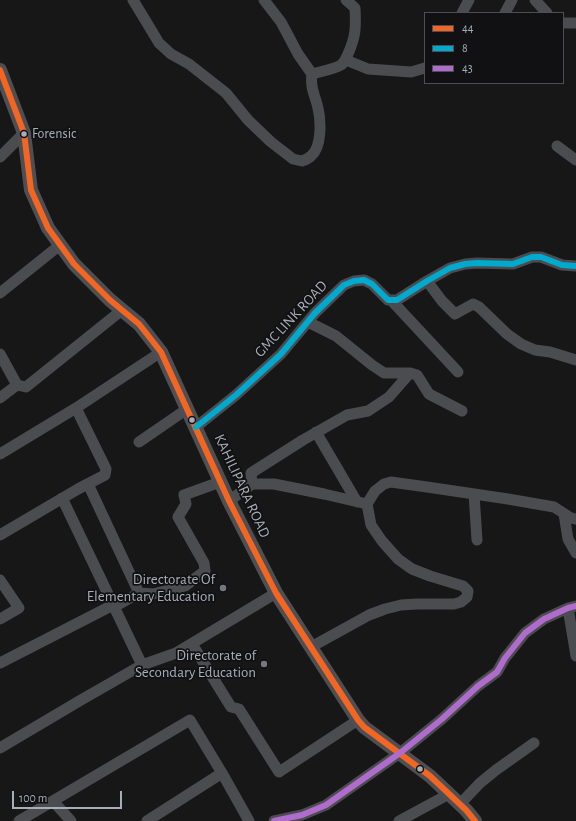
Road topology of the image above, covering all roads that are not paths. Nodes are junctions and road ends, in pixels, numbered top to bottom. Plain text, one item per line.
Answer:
1 (133, 0) edge
2 (264, 0) edge
3 (346, 0) edge
4 (469, 0) edge
5 (512, 0) edge
6 (535, 0) edge
7 (463, 12) edge
8 (506, 12) edge
9 (546, 12) edge
10 (564, 23) edge
11 (576, 23) edge
12 (346, 60) junction
13 (424, 68) edge
14 (0, 70) edge
15 (312, 74) junction
16 (24, 133) junction
17 (557, 146) dead end
18 (0, 157) edge
19 (576, 160) edge
20 (60, 245) junction
21 (576, 266) edge
22 (427, 281) junction
23 (0, 293) edge
24 (391, 300) junction
25 (122, 310) junction
26 (308, 322) junction
27 (161, 352) junction
28 (0, 354) edge
29 (576, 360) edge
30 (458, 372) dead end
31 (410, 373) junction
32 (22, 386) junction
33 (0, 398) edge
34 (76, 408) junction
35 (187, 410) junction
36 (462, 412) dead end
37 (196, 427) junction
38 (316, 432) junction
39 (139, 442) dead end
40 (0, 454) edge
41 (220, 482) junction
42 (88, 484) junction
43 (252, 484) junction
44 (474, 494) junction
45 (62, 498) junction
46 (229, 501) junction
47 (362, 503) junction
48 (564, 514) junction
49 (576, 519) edge
50 (0, 535) edge
51 (477, 540) dead end
52 (576, 553) edge
53 (0, 580) edge
54 (139, 593) junction
55 (276, 593) junction
56 (114, 606) junction
57 (572, 607) edge
58 (0, 619) edge
59 (192, 644) junction
60 (310, 647) junction
61 (576, 656) edge
62 (0, 663) edge
63 (142, 665) junction
64 (358, 720) junction
65 (534, 742) dead end
66 (0, 748) edge
67 (400, 753) junction
68 (222, 773) junction
69 (449, 794) junction
70 (53, 801) junction
71 (460, 804) junction
72 (20, 821) edge
73 (71, 821) edge
74 (147, 821) edge
75 (249, 821) edge
76 (274, 821) edge
77 (398, 821) edge
78 (476, 821) edge

1 - 15 street
2 - 15 street
3 - 12 street
4 - 7 street
5 - 8 street
6 - 9 street
10 - 11 street
12 - 13 street
12 - 15 street
14 - 16 main road, KAHILIPARA ROAD
16 - 18 street
16 - 20 main road, KAHILIPARA ROAD
17 - 19 street
20 - 23 street
20 - 25 main road, KAHILIPARA ROAD
21 - 22 street
22 - 24 street
22 - 29 street
24 - 26 street, GMC LINK ROAD
24 - 30 street, GMC LINK ROAD
25 - 27 main road, KAHILIPARA ROAD
25 - 32 street
26 - 31 street
26 - 37 street, GMC LINK ROAD
27 - 34 street
27 - 35 main road, KAHILIPARA ROAD
28 - 32 street
31 - 36 street
31 - 38 street
32 - 33 street
34 - 40 street
34 - 42 street
35 - 37 main road, KAHILIPARA ROAD
35 - 39 street
37 - 41 main road, KAHILIPARA ROAD
38 - 43 street
38 - 47 street
41 - 46 main road, KAHILIPARA ROAD
41 - 54 street
42 - 45 street
42 - 54 street
43 - 46 street
43 - 47 street
44 - 47 street
44 - 48 street
44 - 51 street
45 - 50 street
45 - 56 street
46 - 55 main road, KAHILIPARA ROAD
47 - 60 street
48 - 49 street
48 - 52 street
53 - 58 street
54 - 56 street
55 - 59 street
55 - 60 main road, KAHILIPARA ROAD
56 - 62 street
56 - 63 street
57 - 61 street
57 - 67 street
59 - 63 street
59 - 64 street
60 - 64 main road, KAHILIPARA ROAD
63 - 66 street
64 - 67 main road, KAHILIPARA ROAD
65 - 71 street
67 - 69 main road, KAHILIPARA ROAD
67 - 76 street
68 - 70 street
68 - 74 street
68 - 75 street
69 - 71 main road, KAHILIPARA ROAD
69 - 77 street
70 - 72 street
70 - 73 street
71 - 78 main road, KAHILIPARA ROAD

